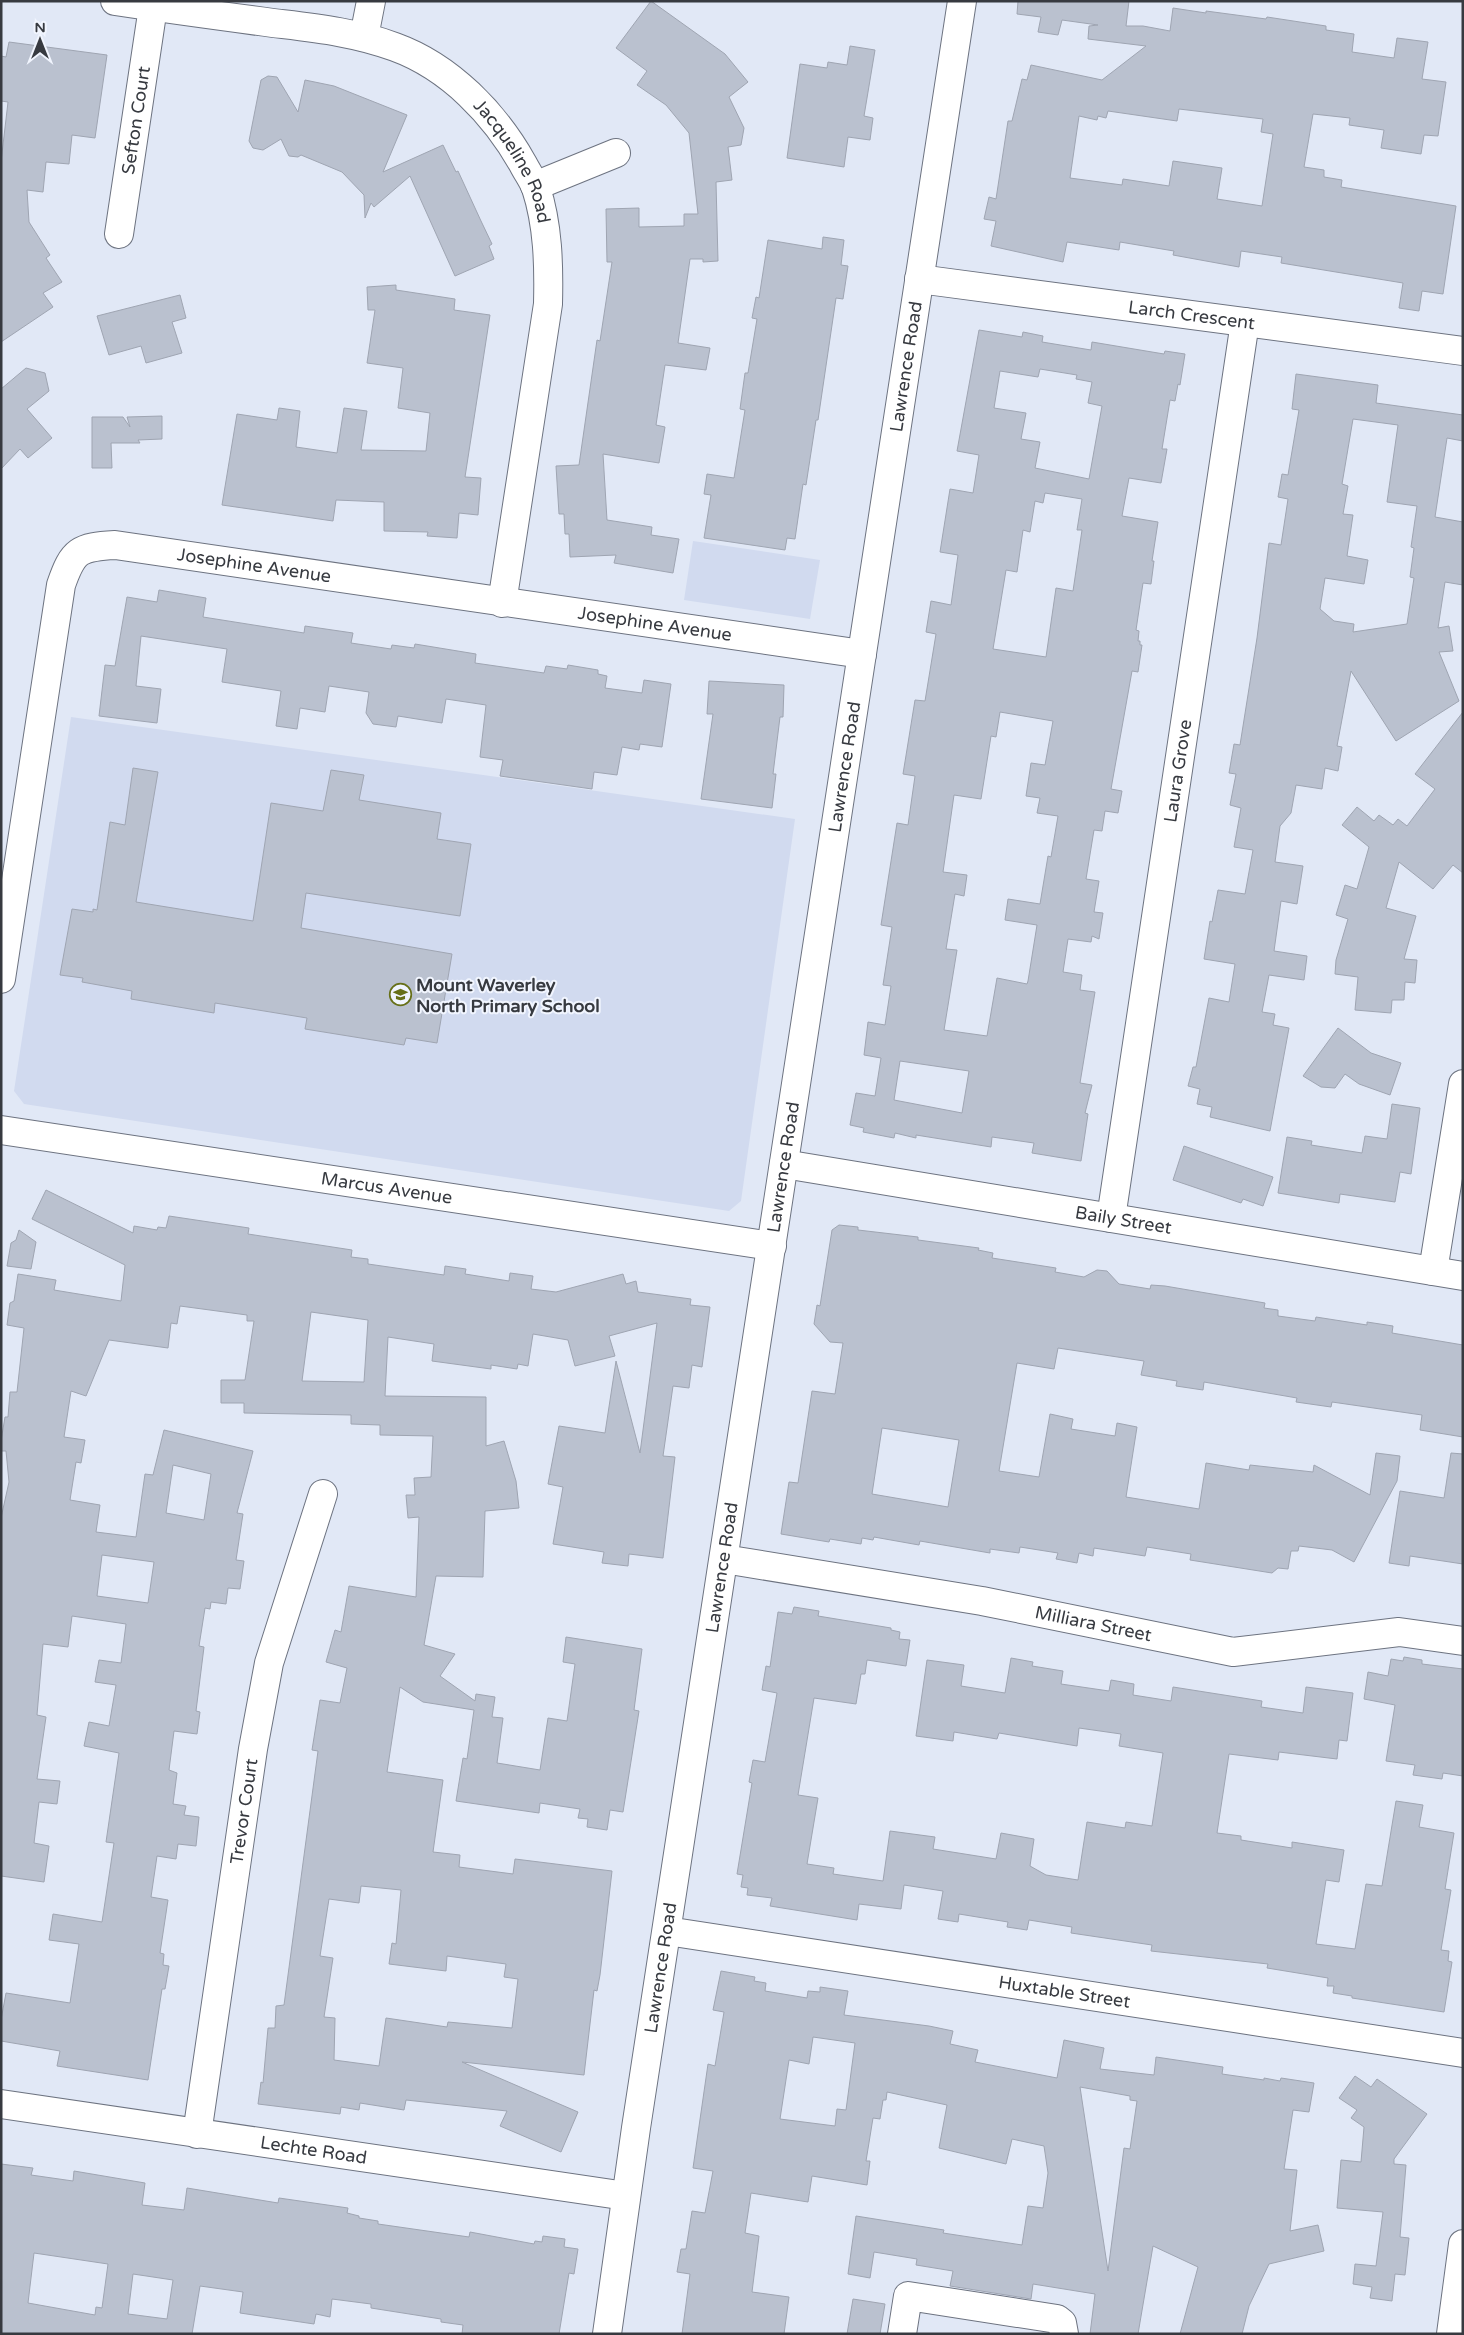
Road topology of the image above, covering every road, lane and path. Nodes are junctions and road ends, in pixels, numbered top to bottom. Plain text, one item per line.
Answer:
1 (115, 1) edge
2 (372, 1) edge
3 (962, 1) edge
4 (153, 7) junction
5 (364, 37) junction
6 (616, 153) dead end
7 (535, 186) junction
8 (119, 234) dead end
9 (920, 279) junction
10 (1245, 322) junction
11 (1463, 351) edge
12 (502, 603) junction
13 (862, 654) junction
14 (4, 936) edge
15 (1, 979) edge
16 (1463, 1084) edge
17 (1, 1130) edge
18 (784, 1164) junction
19 (1111, 1218) junction
20 (772, 1246) junction
21 (1433, 1271) junction
22 (1463, 1276) edge
23 (324, 1494) dead end
24 (724, 1559) junction
25 (1463, 1641) edge
26 (667, 1931) junction
27 (1463, 2054) edge
28 (1, 2104) edge
29 (197, 2134) junction
30 (626, 2196) junction
31 (1463, 2244) edge
32 (608, 2334) edge
33 (902, 2334) edge
34 (1064, 2334) edge
35 (1451, 2334) edge

1 - 4 street, Jacqueline Road
2 - 5 street
3 - 9 street, Lawrence Road
4 - 5 street, Jacqueline Road
4 - 8 street, Sefton Court
5 - 7 street, Jacqueline Road
6 - 7 street
7 - 12 street, Jacqueline Road
9 - 10 street, Larch Crescent
9 - 13 street, Lawrence Road
10 - 11 street, Larch Crescent
10 - 19 street, Laura Grove
12 - 13 street, Josephine Avenue
12 - 14 street, Josephine Avenue
13 - 18 street, Lawrence Road
14 - 15 street, Josephine Avenue
16 - 21 street
17 - 20 street, Marcus Avenue
18 - 19 street, Baily Street
18 - 20 street, Lawrence Road
19 - 21 street, Baily Street
20 - 24 street, Lawrence Road
21 - 22 street, Baily Street
23 - 29 street, Trevor Court
24 - 25 street, Milliara Street
24 - 26 street, Lawrence Road
26 - 27 street, Huxtable Street
26 - 30 street, Lawrence Road
28 - 29 street, Lechte Road
29 - 30 street, Lechte Road
30 - 32 street, Lawrence Road
31 - 35 street
33 - 34 street

